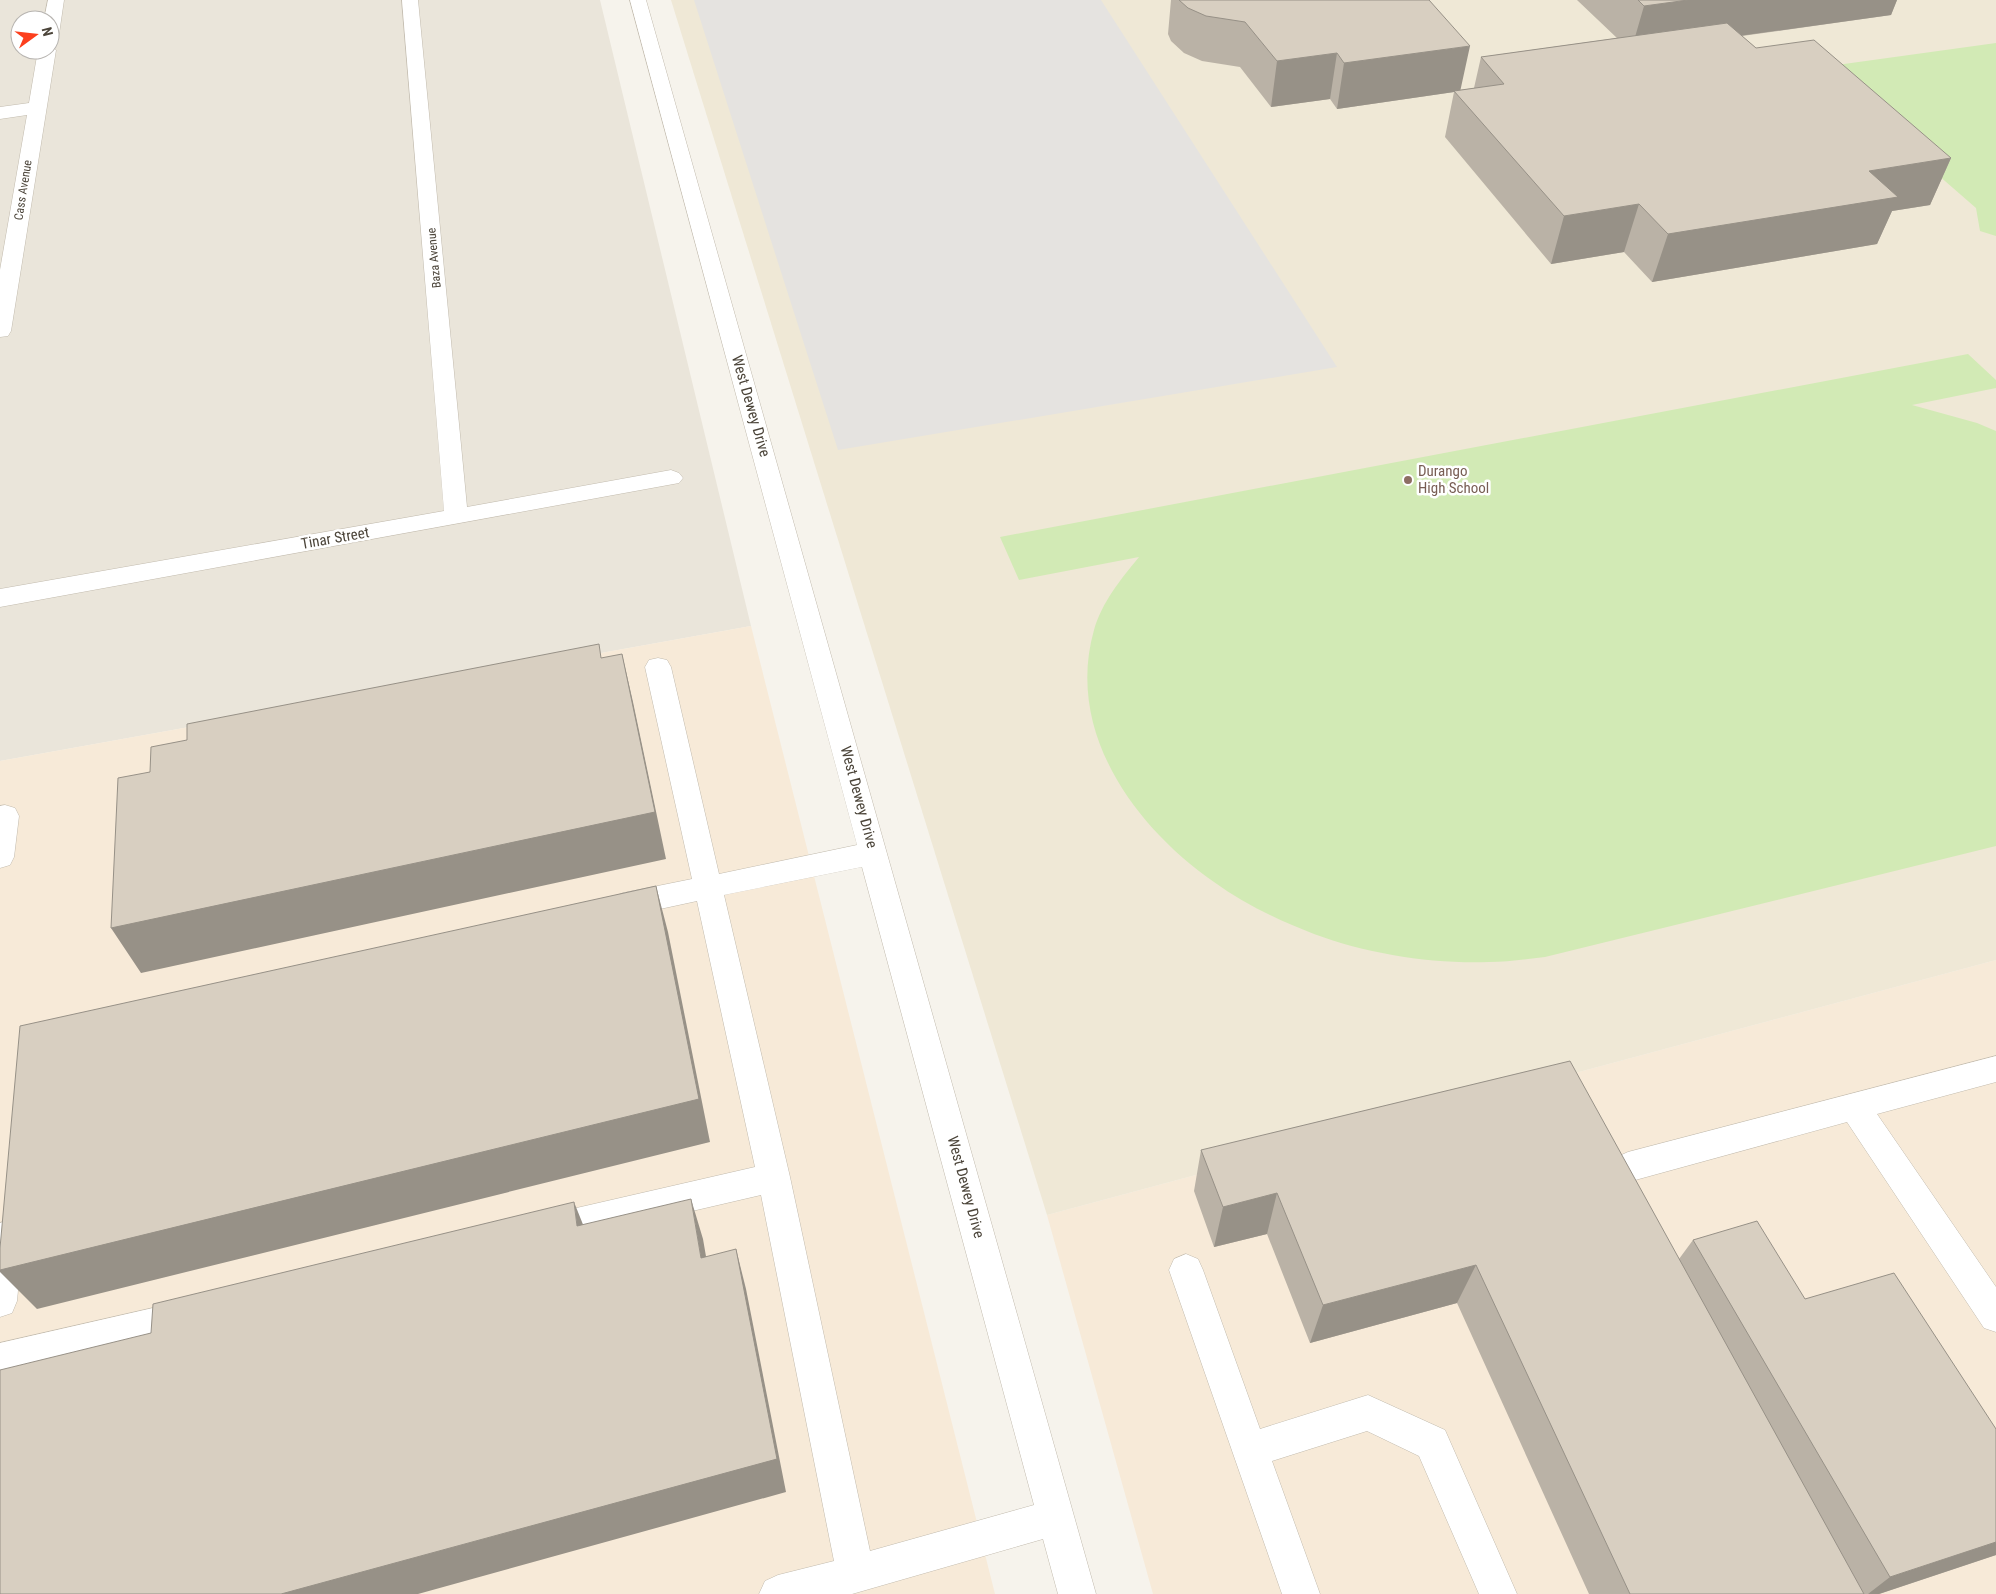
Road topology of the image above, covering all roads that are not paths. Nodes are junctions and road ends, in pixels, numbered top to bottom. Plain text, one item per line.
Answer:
1 (410, 0) edge
2 (638, 0) edge
3 (45, 60) edge
4 (36, 108) junction
5 (0, 113) edge
6 (0, 327) edge
7 (671, 478) dead end
8 (456, 517) junction
9 (0, 598) edge
10 (658, 667) dead end
11 (0, 817) edge
12 (874, 852) junction
13 (0, 856) edge
14 (709, 888) junction
15 (596, 910) edge
16 (1996, 1069) edge
17 (1854, 1106) junction
18 (1628, 1167) edge
19 (774, 1177) junction
20 (8, 1204) edge
21 (513, 1238) edge
22 (1186, 1270) dead end
23 (0, 1301) edge
24 (213, 1310) edge
25 (1996, 1316) edge
26 (0, 1360) edge
27 (1250, 1450) junction
28 (1057, 1517) junction
29 (856, 1574) junction
30 (778, 1594) edge
31 (1078, 1594) edge
32 (1301, 1594) edge
33 (1498, 1594) edge

1 - 8 street, Baza Avenue
2 - 12 street, West Dewey Drive
3 - 4 street, Cass Avenue
4 - 5 street
4 - 6 street, Cass Avenue
7 - 8 street, Tinar Street
8 - 9 street, Tinar Street
10 - 14 street
11 - 13 street
12 - 14 street
12 - 28 street, West Dewey Drive
14 - 15 street
14 - 19 street
16 - 17 street
17 - 18 street
17 - 25 street
19 - 21 street
19 - 29 street
20 - 23 street
22 - 27 street
24 - 26 street
27 - 32 street
27 - 33 street
28 - 29 street
28 - 31 street, West Dewey Drive
29 - 30 street

